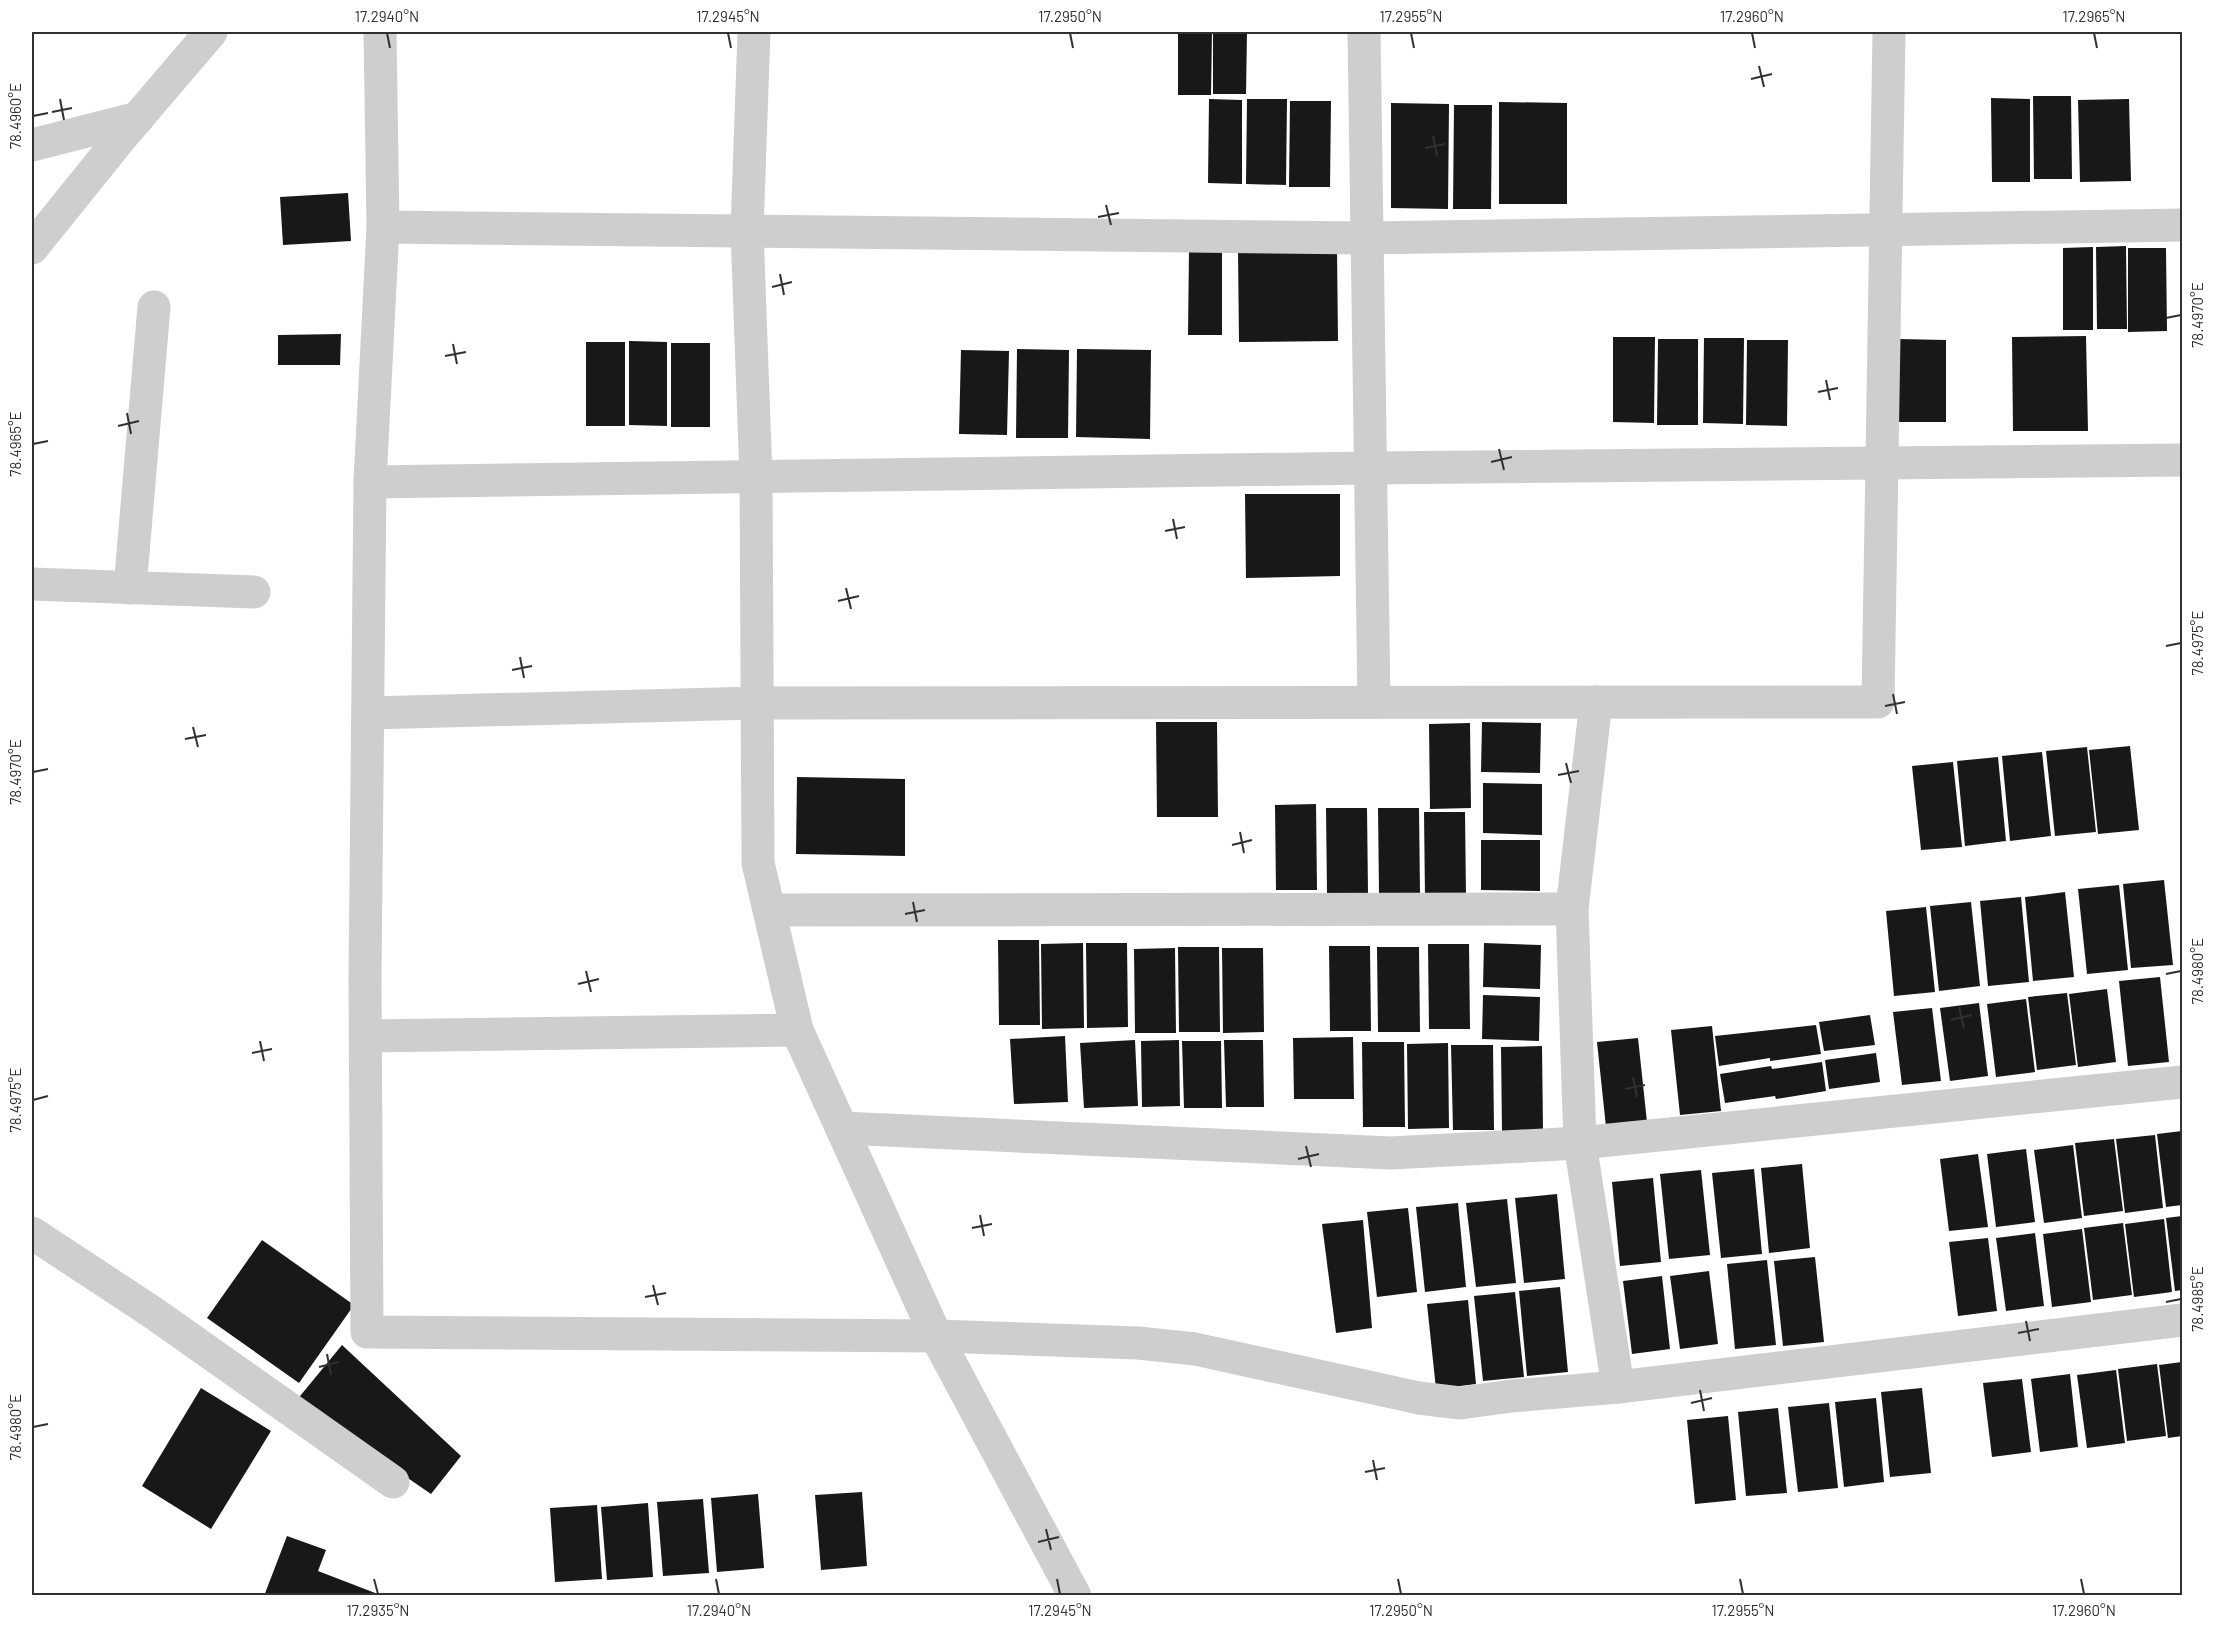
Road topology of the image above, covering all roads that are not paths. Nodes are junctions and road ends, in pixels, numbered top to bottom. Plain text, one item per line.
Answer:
1 (211, 32) edge
2 (380, 32) edge
3 (754, 32) edge
4 (1364, 32) edge
5 (1889, 32) edge
6 (138, 118) junction
7 (32, 145) edge
8 (2182, 225) edge
9 (383, 227) junction
10 (747, 230) junction
11 (1886, 230) junction
12 (1367, 238) junction
13 (32, 248) edge
14 (154, 307) dead end
15 (2182, 460) edge
16 (1881, 463) junction
17 (1370, 468) junction
18 (756, 477) junction
19 (370, 482) junction
20 (32, 584) edge
21 (130, 588) junction
22 (254, 592) dead end
23 (1374, 702) junction
24 (1596, 702) junction
25 (756, 703) junction
26 (369, 713) junction
27 (1572, 909) junction
28 (769, 910) junction
29 (797, 1030) junction
30 (367, 1036) junction
31 (2182, 1082) edge
32 (842, 1128) junction
33 (1580, 1143) junction
34 (32, 1233) edge
35 (2182, 1320) edge
36 (936, 1336) junction
37 (1618, 1387) junction
38 (393, 1482) dead end
39 (1075, 1596) edge

1 - 6 street
2 - 9 street
3 - 10 street
4 - 12 street
5 - 11 street
6 - 7 street
6 - 13 street
8 - 11 street
9 - 10 street
9 - 19 street
10 - 12 street
10 - 18 street
11 - 12 street
11 - 16 street
12 - 17 street
14 - 21 street
15 - 16 street
16 - 17 street
16 - 24 street
17 - 18 street
17 - 23 street
18 - 19 street
18 - 25 street
19 - 26 street
20 - 21 street
21 - 22 street
23 - 24 street
23 - 25 street
24 - 27 street
25 - 26 street
25 - 28 street
26 - 30 street
27 - 28 street
27 - 33 street
28 - 29 street
29 - 30 street
29 - 32 street
30 - 36 street
31 - 33 street
32 - 33 street
32 - 36 street
33 - 37 street
34 - 38 street
35 - 37 street
36 - 37 street
36 - 39 street

